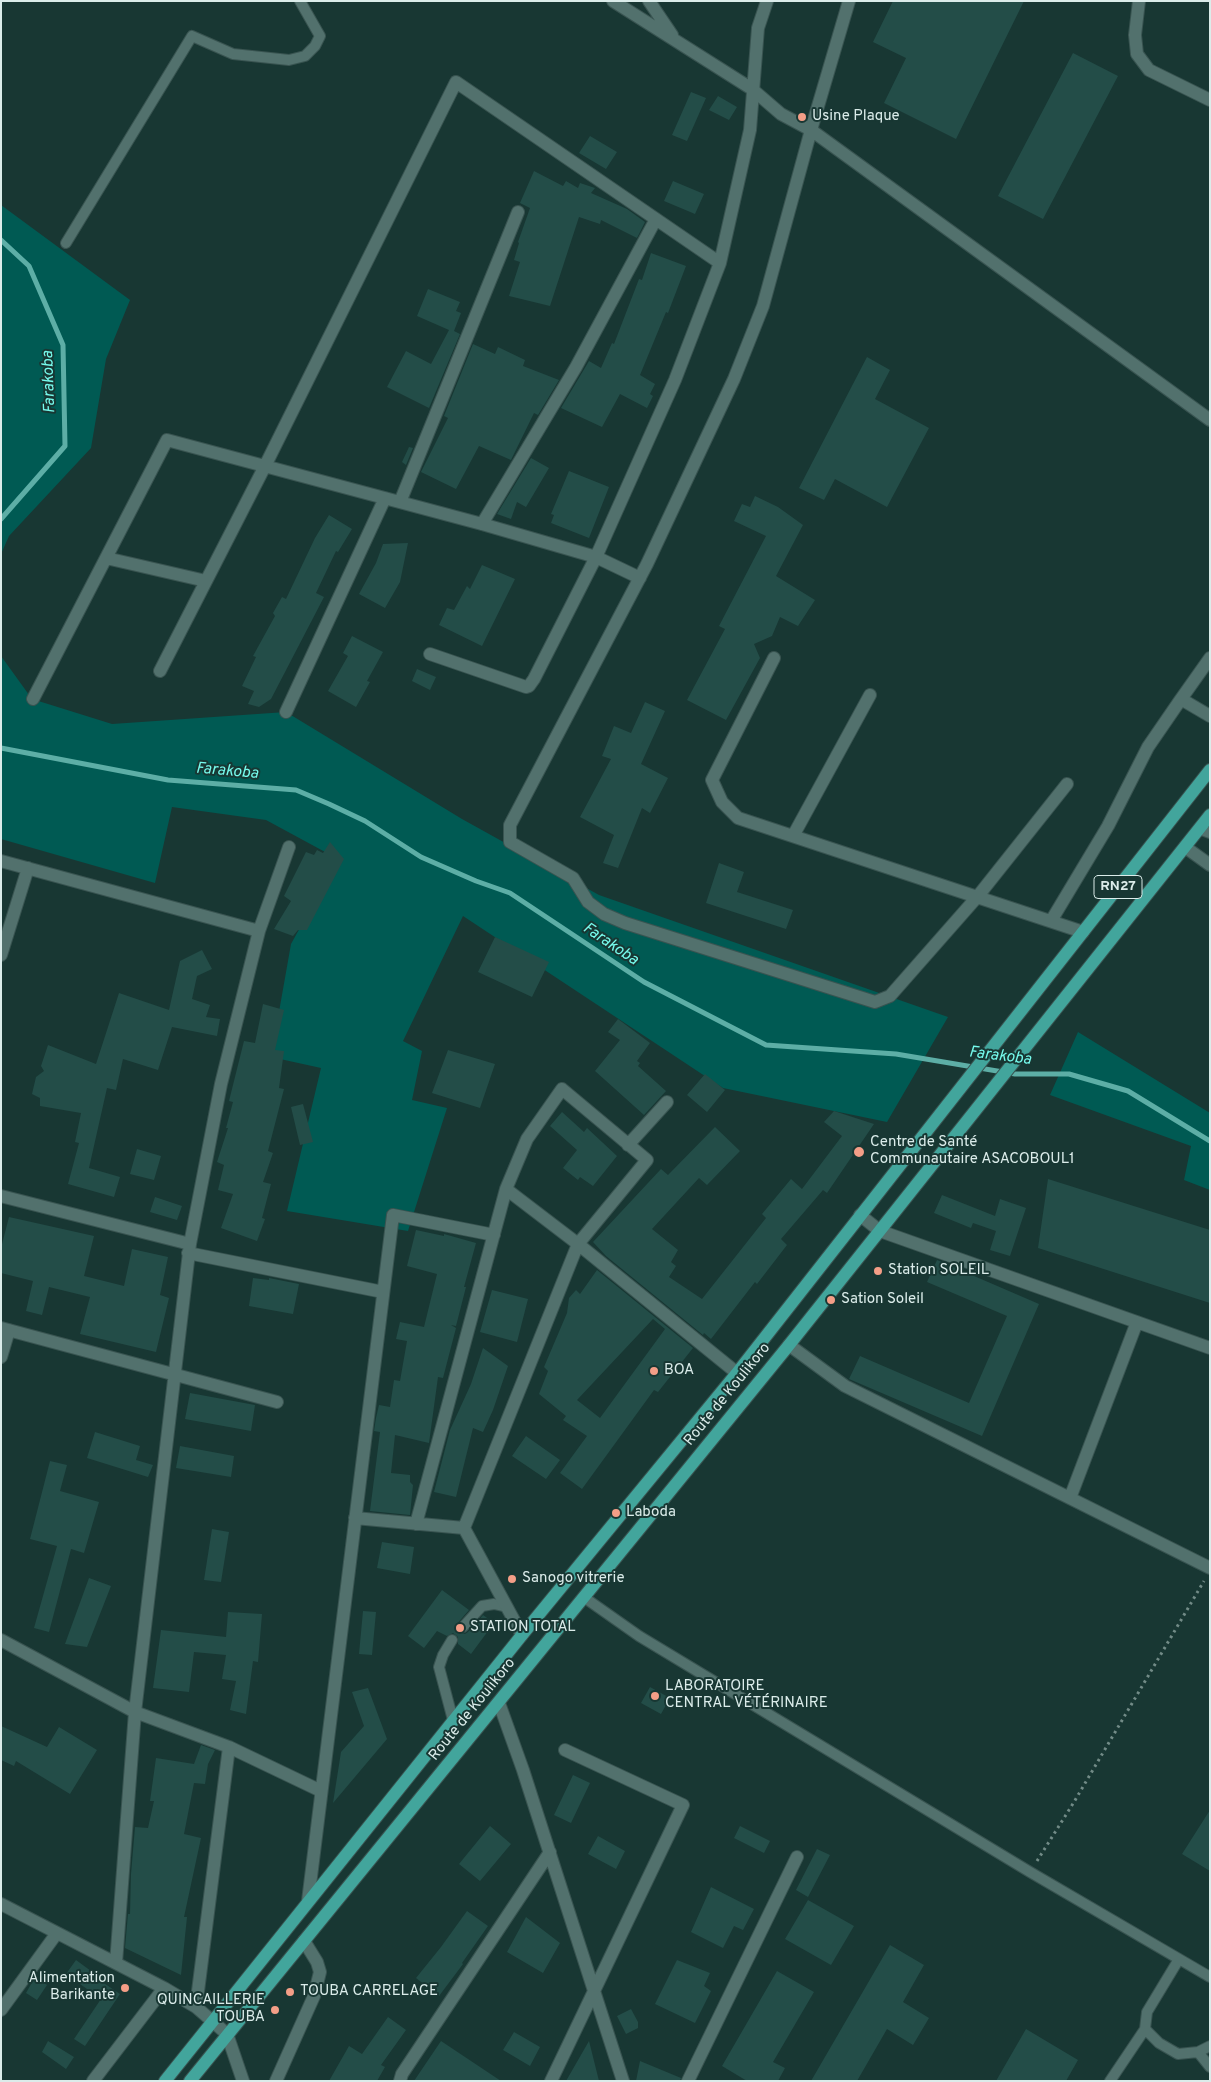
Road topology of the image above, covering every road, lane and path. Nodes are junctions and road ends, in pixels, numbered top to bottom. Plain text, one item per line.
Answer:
1 (300, 1) edge
2 (613, 1) edge
3 (649, 1) edge
4 (767, 1) edge
5 (850, 1) edge
6 (1139, 1) edge
7 (675, 39) junction
8 (752, 89) junction
9 (1210, 100) edge
10 (810, 130) junction
11 (518, 212) dead end
12 (656, 219) junction
13 (66, 243) dead end
14 (720, 263) junction
15 (1210, 420) edge
16 (265, 466) junction
17 (385, 498) junction
18 (400, 502) junction
19 (482, 524) junction
20 (596, 557) junction
21 (106, 558) junction
22 (640, 578) junction
23 (206, 581) junction
24 (430, 654) dead end
25 (774, 658) dead end
26 (1210, 658) edge
27 (160, 671) dead end
28 (870, 695) dead end
29 (33, 699) dead end
30 (1181, 699) junction
31 (286, 712) dead end
32 (1210, 716) edge
33 (1210, 770) edge
34 (1067, 784) dead end
35 (1210, 815) edge
36 (1204, 831) edge
37 (793, 836) junction
38 (289, 847) dead end
39 (1186, 847) junction
40 (1, 861) edge
41 (1210, 865) edge
42 (28, 868) junction
43 (978, 896) junction
44 (1051, 921) junction
45 (259, 931) junction
46 (1083, 932) junction
47 (1, 955) edge
48 (667, 1102) dead end
49 (628, 1145) junction
50 (506, 1188) junction
51 (1, 1196) edge
52 (860, 1215) junction
53 (880, 1231) junction
54 (494, 1235) junction
55 (578, 1244) junction
56 (189, 1249) junction
57 (383, 1292) junction
58 (1137, 1322) junction
59 (5, 1329) edge
60 (789, 1345) junction
61 (1210, 1348) edge
62 (1, 1357) edge
63 (737, 1373) junction
64 (174, 1374) junction
65 (277, 1402) dead end
66 (1070, 1498) junction
67 (355, 1518) junction
68 (416, 1524) junction
69 (464, 1528) junction
70 (1207, 1574) edge
71 (584, 1598) junction
72 (507, 1607) junction
73 (463, 1627) dead end
74 (522, 1635) junction
75 (1, 1640) edge
76 (452, 1640) dead end
77 (499, 1703) junction
78 (135, 1712) junction
79 (454, 1720) junction
80 (230, 1747) junction
81 (565, 1750) dead end
82 (321, 1792) junction
83 (550, 1852) junction
84 (797, 1857) dead end
85 (1030, 1872) junction
86 (308, 1902) junction
87 (1, 1904) edge
88 (58, 1933) junction
89 (304, 1942) junction
90 (1179, 1959) junction
91 (116, 1963) junction
92 (1210, 1977) edge
93 (164, 1988) junction
94 (594, 1991) junction
95 (196, 2006) junction
96 (1, 2010) edge
97 (213, 2021) junction
98 (1145, 2029) junction
99 (227, 2034) junction
100 (1210, 2046) edge
101 (1198, 2052) junction
102 (1210, 2067) edge
103 (93, 2081) edge
104 (165, 2081) edge
105 (190, 2081) edge
106 (243, 2081) edge
107 (276, 2081) edge
108 (400, 2081) edge
109 (551, 2081) edge
110 (623, 2081) edge
111 (688, 2081) edge
112 (1110, 2081) edge

1 - 13 lane
2 - 7 street
3 - 7 street
4 - 8 street
5 - 10 street
6 - 9 street
7 - 8 street
8 - 10 street
8 - 14 street
10 - 15 street
10 - 22 street
11 - 18 street
12 - 14 street
12 - 16 street
12 - 19 street
14 - 20 street
16 - 17 street
16 - 21 street
16 - 23 street
17 - 18 street
17 - 31 street
18 - 19 street
19 - 20 street
20 - 22 street
20 - 24 street
21 - 23 street
21 - 29 street
22 - 43 street
23 - 27 street
25 - 37 street
26 - 30 street
28 - 37 street
30 - 32 street
30 - 44 street
33 - 46 main road, RN27
34 - 43 street
35 - 36 main road, RN27
36 - 39 main road, RN27
37 - 43 street
38 - 45 street
39 - 41 street
39 - 53 main road, RN27
40 - 42 street
42 - 45 street
42 - 47 street
43 - 44 street
44 - 46 street
45 - 56 street
46 - 52 main road, RN27
48 - 49 street
49 - 50 street
49 - 55 street
50 - 54 street
50 - 55 street
51 - 56 street
52 - 53 street
52 - 63 main road, Route de Koulikoro / RN27
53 - 58 street
53 - 60 main road, Route de Koulikoro / RN27
54 - 57 street
54 - 68 street
55 - 63 street
55 - 69 street
56 - 57 street
56 - 64 street
57 - 67 street
58 - 61 street
58 - 66 street
59 - 62 street
59 - 64 street
60 - 66 street
60 - 71 main road, Route de Koulikoro / RN27
63 - 74 main road, Route de Koulikoro / RN27
64 - 65 street
64 - 78 street
66 - 70 street
67 - 68 street
67 - 82 street
68 - 69 street
69 - 72 street
70 - 85 path
71 - 77 main road, Route de Koulikoro / RN27
71 - 85 lane
72 - 73 lane
72 - 74 street
74 - 79 main road, Route de Koulikoro / RN27
75 - 78 street
76 - 79 lane
77 - 83 street
77 - 89 main road, Route de Koulikoro / RN27
78 - 80 street
78 - 91 street
79 - 86 main road, Route de Koulikoro / RN27
80 - 82 street
80 - 95 street
81 - 94 street
82 - 86 street
83 - 94 street
83 - 108 street
84 - 111 street
85 - 90 lane
86 - 97 main road, Route de Koulikoro / RN27
87 - 88 street
88 - 91 street
88 - 96 street
89 - 99 main road, Route de Koulikoro / RN27
89 - 107 street
90 - 92 lane
90 - 98 lane
91 - 93 street
93 - 95 street
93 - 103 street
94 - 109 street
94 - 110 street
95 - 97 street
97 - 99 street
97 - 104 main road, RN27
98 - 101 lane
98 - 112 lane
99 - 105 main road, RN27
99 - 106 street
100 - 101 lane
101 - 102 lane

